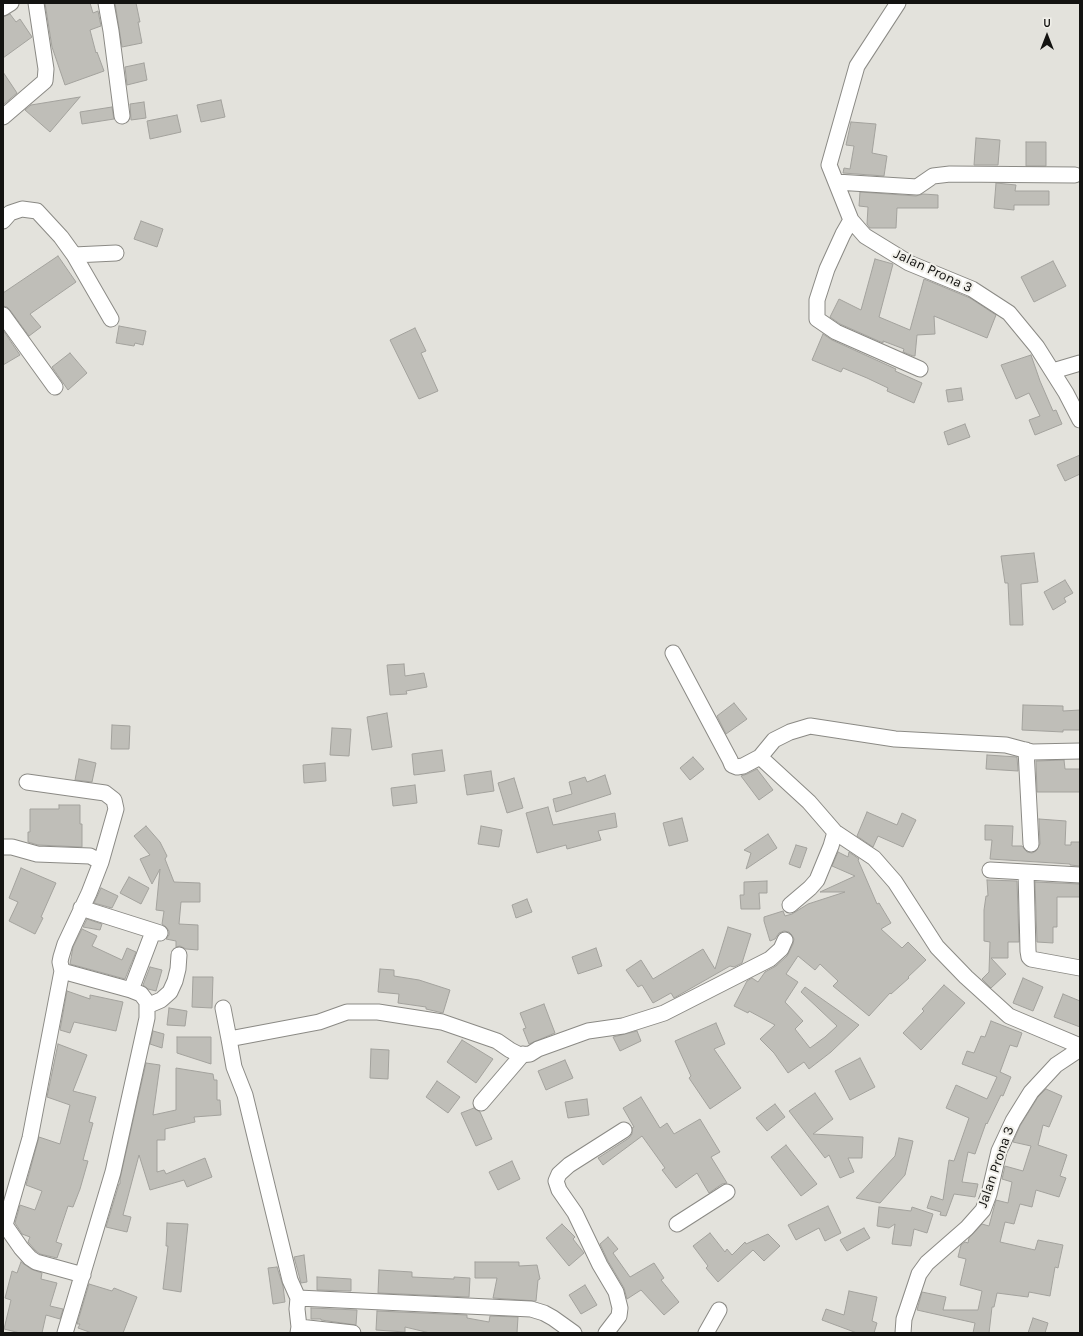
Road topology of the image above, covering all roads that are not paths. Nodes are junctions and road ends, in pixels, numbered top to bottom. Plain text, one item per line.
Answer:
1 (11, 3) edge
2 (36, 3) edge
3 (106, 3) edge
4 (898, 3) edge
5 (3, 8) edge
6 (122, 116) dead end
7 (3, 117) edge
8 (1075, 176) dead end
9 (836, 182) junction
10 (851, 220) junction
11 (3, 221) edge
12 (116, 253) dead end
13 (74, 255) junction
14 (111, 319) dead end
15 (5, 325) edge
16 (1080, 364) edge
17 (920, 369) dead end
18 (1053, 371) junction
19 (55, 387) dead end
20 (1080, 420) edge
21 (673, 653) dead end
22 (1026, 750) junction
23 (1080, 751) edge
24 (760, 757) junction
25 (27, 782) dead end
26 (835, 832) junction
27 (1031, 844) dead end
28 (3, 847) edge
29 (101, 862) junction
30 (990, 870) dead end
31 (1026, 872) junction
32 (1080, 875) edge
33 (790, 905) dead end
34 (81, 908) junction
35 (785, 940) dead end
36 (179, 954) dead end
37 (1080, 968) edge
38 (62, 971) junction
39 (131, 990) junction
40 (147, 1006) junction
41 (223, 1008) dead end
42 (229, 1039) junction
43 (1080, 1048) edge
44 (523, 1054) junction
45 (481, 1103) dead end
46 (624, 1130) dead end
47 (727, 1192) dead end
48 (4, 1224) edge
49 (677, 1224) dead end
50 (83, 1275) junction
51 (298, 1298) junction
52 (718, 1310) dead end
53 (299, 1330) edge
54 (65, 1333) edge
55 (353, 1333) edge
56 (574, 1333) edge
57 (606, 1333) edge
58 (706, 1333) edge
59 (903, 1333) edge

1 - 5 street
2 - 7 street
3 - 6 street
4 - 9 street, Jalan Prona 3
8 - 9 street
9 - 10 street, Jalan Prona 3
10 - 17 street
10 - 18 street, Jalan Prona 3
11 - 13 street
12 - 13 street
13 - 14 street
15 - 19 street
16 - 18 street
18 - 20 street, Jalan Prona 3
21 - 24 street
22 - 23 street
22 - 24 street
22 - 27 street
24 - 26 street
25 - 29 street
26 - 33 street
26 - 43 street
28 - 29 street
29 - 34 street
30 - 31 street
31 - 32 street
31 - 37 street
34 - 38 street
34 - 39 street
35 - 44 street
36 - 40 street
38 - 39 street
38 - 48 street
39 - 40 street
40 - 50 street
41 - 42 street
42 - 44 street
42 - 51 street
43 - 59 street, Jalan Prona 3
44 - 45 street
46 - 57 street
47 - 49 street
48 - 50 street
50 - 54 street
51 - 53 street
51 - 56 street
52 - 58 street
53 - 55 street

